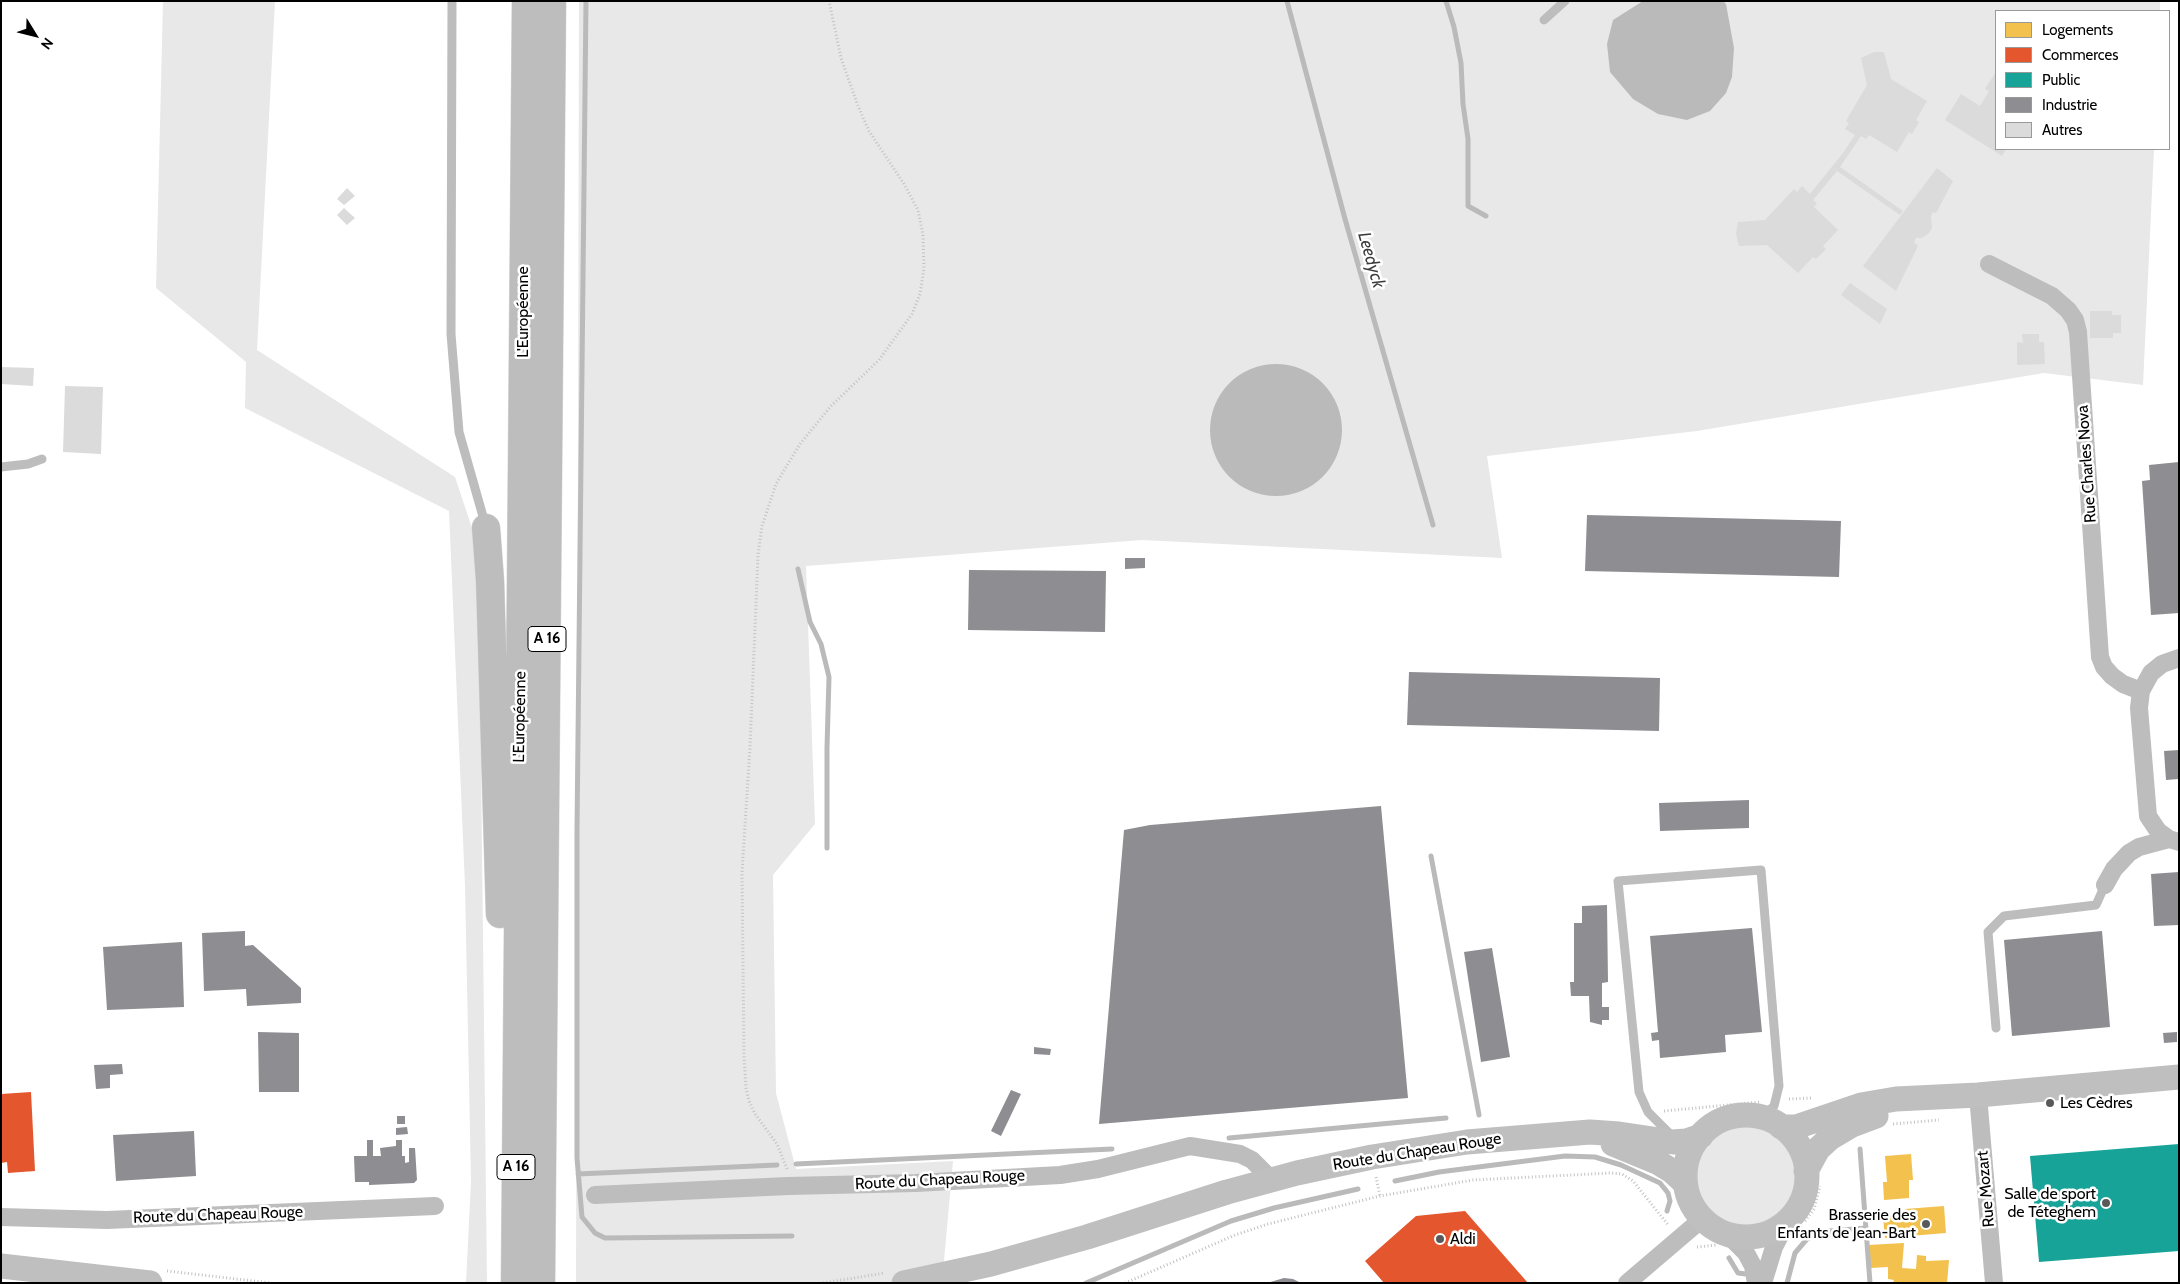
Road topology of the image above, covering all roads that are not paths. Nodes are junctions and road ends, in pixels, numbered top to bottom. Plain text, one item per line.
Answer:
1 (452, 1) edge
2 (526, 1) edge
3 (552, 1) edge
4 (1564, 1) edge
5 (1544, 20) dead end
6 (1989, 264) dead end
7 (42, 459) dead end
8 (1, 467) edge
9 (486, 528) joint
10 (2179, 658) edge
11 (2141, 691) junction
12 (2174, 840) edge
13 (2105, 885) joint
14 (1996, 1028) dead end
15 (2179, 1077) edge
16 (1978, 1095) junction
17 (1772, 1122) junction
18 (1564, 1134) junction
19 (1690, 1139) junction
20 (1814, 1177) junction
21 (1272, 1180) junction
22 (1686, 1183) junction
23 (595, 1196) dead end
24 (435, 1206) dead end
25 (1, 1217) edge
26 (1702, 1219) junction
27 (1794, 1223) junction
28 (1728, 1235) junction
29 (1, 1266) edge
30 (150, 1283) edge
31 (509, 1283) edge
32 (515, 1283) edge
33 (542, 1283) edge
34 (904, 1283) edge
35 (1627, 1283) edge
36 (1756, 1283) edge
37 (1763, 1283) edge
38 (1994, 1283) edge

1 - 9 lane
2 - 32 highway, L'Européenne / A 16
3 - 33 highway, L'Européenne / A 16
4 - 5 lane
6 - 11 street, Rue Charles Nova
7 - 8 lane
9 - 31 highway
10 - 11 street
11 - 12 street
12 - 13 street
13 - 14 lane
15 - 16 street
16 - 17 street
16 - 20 street
16 - 38 street, Rue Mozart
17 - 19 street
17 - 19 lane
17 - 20 street
18 - 19 street, Route du Chapeau Rouge
18 - 21 street, Route du Chapeau Rouge
18 - 22 street, Route du Chapeau Rouge
19 - 22 street
20 - 27 street
21 - 23 street, Route du Chapeau Rouge
21 - 34 street, Route du Chapeau Rouge
22 - 26 street
24 - 25 street, Route du Chapeau Rouge
26 - 28 street
26 - 35 street
27 - 28 street
27 - 37 street
28 - 36 street
29 - 30 street

